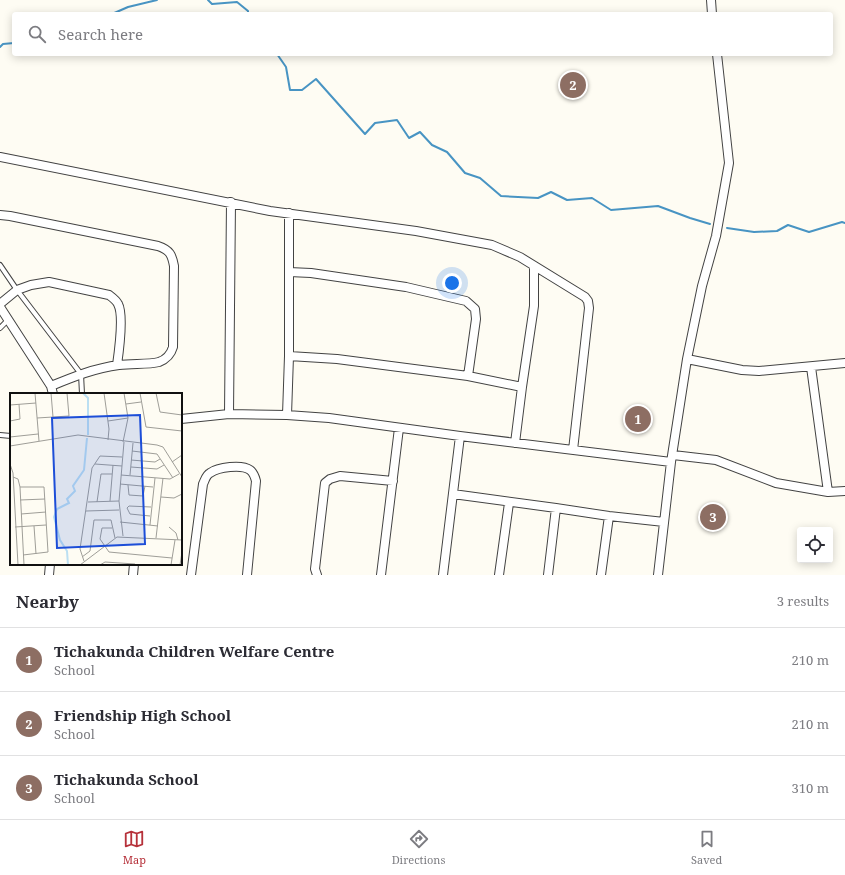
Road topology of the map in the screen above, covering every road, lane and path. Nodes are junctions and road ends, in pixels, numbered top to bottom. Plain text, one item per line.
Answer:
1 (711, 0) edge
2 (712, 12) edge
3 (717, 56) edge
4 (0, 157) edge
5 (231, 202) junction
6 (289, 213) junction
7 (0, 215) edge
8 (0, 265) edge
9 (534, 266) junction
10 (290, 272) junction
11 (17, 290) junction
12 (0, 306) edge
13 (8, 320) junction
14 (0, 328) edge
15 (289, 356) junction
16 (687, 359) junction
17 (845, 363) edge
18 (117, 365) junction
19 (811, 367) junction
20 (81, 374) junction
21 (468, 376) junction
22 (522, 387) junction
23 (52, 390) edge
24 (82, 393) edge
25 (229, 414) junction
26 (286, 415) junction
27 (182, 419) edge
28 (399, 428) junction
29 (0, 435) edge
30 (10, 436) edge
31 (460, 436) junction
32 (515, 443) junction
33 (573, 450) junction
34 (672, 458) junction
35 (392, 481) junction
36 (845, 491) edge
37 (828, 492) junction
38 (453, 494) junction
39 (509, 503) junction
40 (556, 508) junction
41 (609, 516) junction
42 (664, 522) junction
43 (50, 565) edge
44 (134, 565) edge
45 (49, 575) edge
46 (133, 575) edge
47 (190, 575) edge
48 (248, 575) edge
49 (317, 575) edge
50 (381, 575) edge
51 (443, 575) edge
52 (499, 575) edge
53 (548, 575) edge
54 (601, 575) edge
55 (658, 575) edge

1 - 2 street
3 - 16 street
4 - 5 street
5 - 6 street
5 - 25 street
6 - 9 street
6 - 10 street
7 - 18 street
8 - 11 lane
9 - 22 street
9 - 33 street
10 - 15 street
10 - 21 street
11 - 12 street
11 - 18 street
11 - 20 lane
12 - 13 street
13 - 14 lane
13 - 23 street
15 - 21 street
15 - 26 street
16 - 19 street
16 - 34 street
17 - 19 street
18 - 20 street
19 - 37 street
20 - 23 street
20 - 24 lane
21 - 22 street
22 - 32 street
25 - 26 street
25 - 27 street
26 - 28 street
28 - 31 street
28 - 35 street
29 - 30 lane
31 - 32 street
31 - 38 street
32 - 33 street
33 - 34 street
34 - 37 street
34 - 42 street
35 - 49 street
35 - 50 street
36 - 37 street
38 - 39 street
38 - 51 street
39 - 40 street
39 - 52 street
40 - 41 street
40 - 53 street
41 - 42 street
41 - 54 street
42 - 55 street
43 - 45 street
44 - 46 street
47 - 48 street

